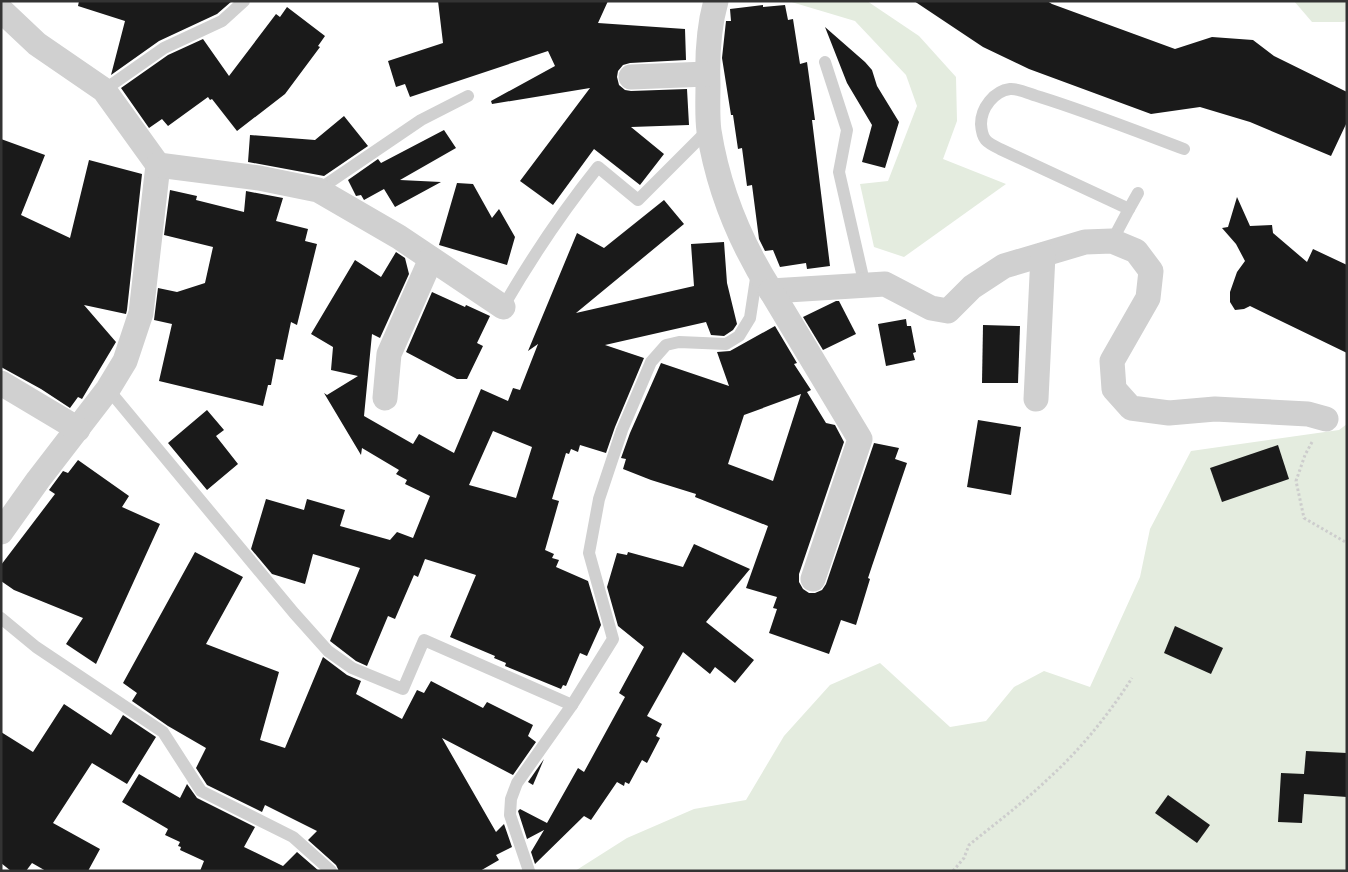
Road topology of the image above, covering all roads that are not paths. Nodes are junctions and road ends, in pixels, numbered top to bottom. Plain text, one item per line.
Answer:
1 (244, 1) edge
2 (716, 1) edge
3 (1, 10) edge
4 (825, 62) dead end
5 (707, 74) junction
6 (631, 77) dead end
7 (104, 90) junction
8 (468, 96) dead end
9 (709, 129) junction
10 (1184, 149) dead end
11 (158, 165) junction
12 (318, 190) junction
13 (1138, 193) dead end
14 (1129, 209) junction
15 (1112, 241) junction
16 (1043, 255) junction
17 (431, 259) junction
18 (758, 270) junction
19 (865, 286) junction
20 (771, 291) junction
21 (502, 307) joint
22 (1, 383) edge
23 (108, 389) junction
24 (386, 398) dead end
25 (1036, 399) dead end
26 (1326, 419) road end
27 (78, 429) junction
28 (1, 532) edge
29 (813, 579) dead end
30 (1, 618) edge
31 (572, 705) junction
32 (331, 871) edge
33 (529, 871) edge

1 - 7 lane
2 - 5 street
3 - 7 street
4 - 19 lane
5 - 6 street
5 - 9 street
7 - 11 street
8 - 12 lane
9 - 18 street
9 - 21 lane
10 - 14 lane
11 - 12 street
11 - 23 street
12 - 17 street
13 - 14 lane
14 - 15 lane
15 - 16 street
15 - 26 street
16 - 19 street
16 - 25 street
17 - 21 street
17 - 24 street
18 - 20 street
18 - 31 lane
19 - 20 street
20 - 29 street
22 - 27 street
23 - 27 street
23 - 31 lane
27 - 28 street
30 - 32 lane
31 - 33 lane

